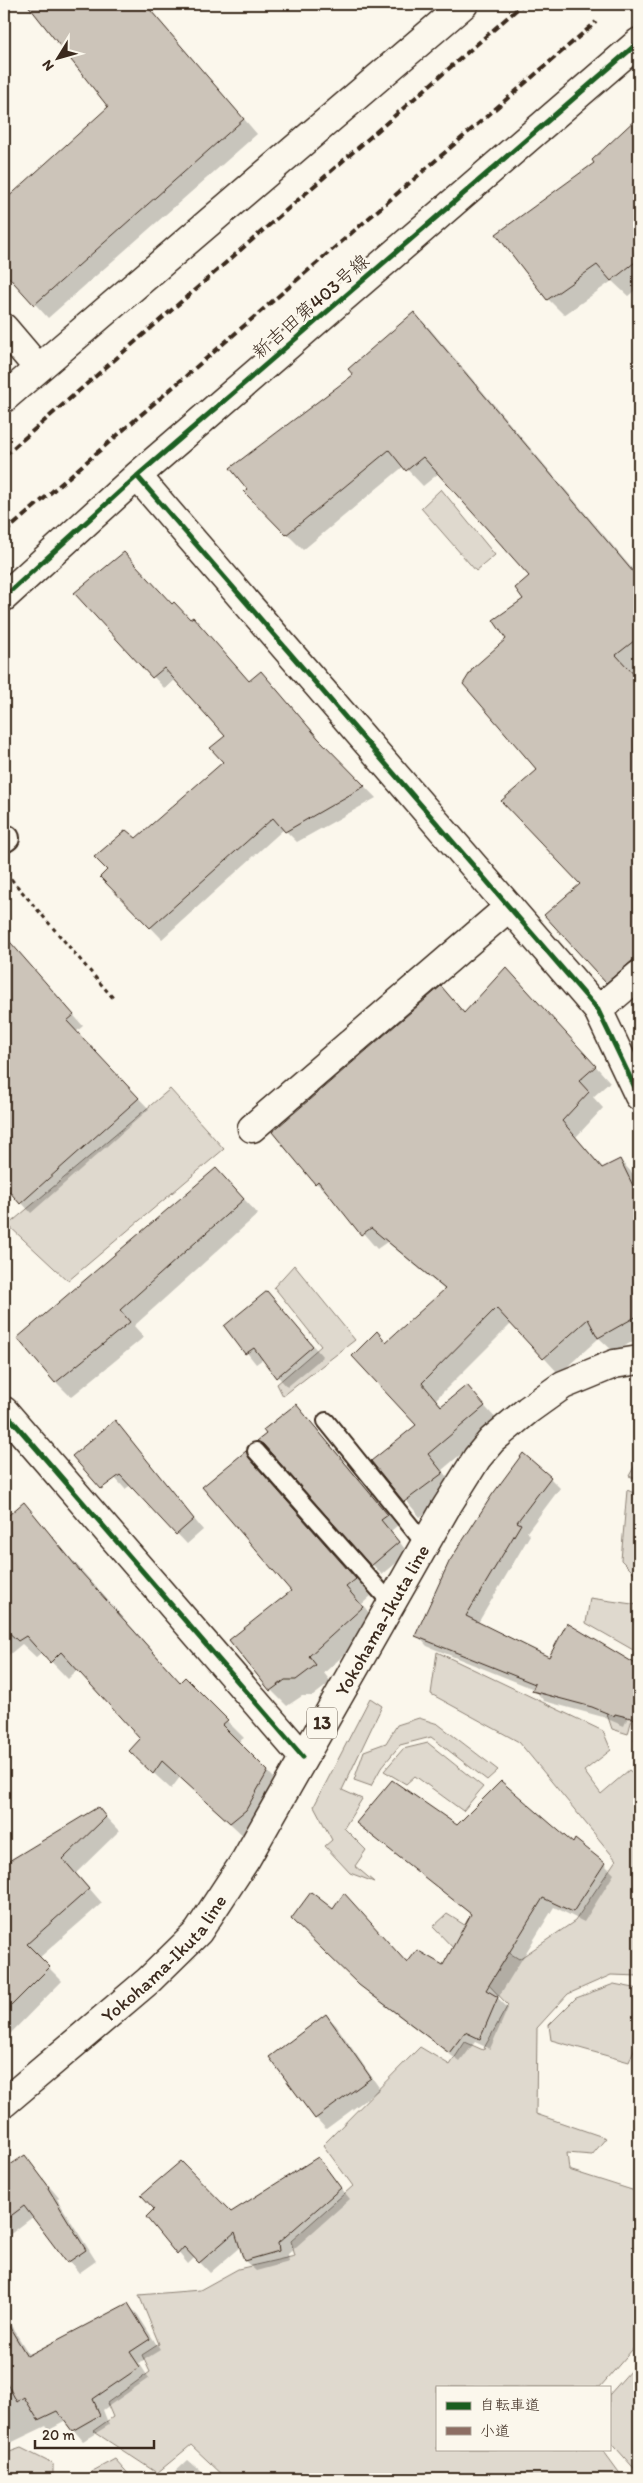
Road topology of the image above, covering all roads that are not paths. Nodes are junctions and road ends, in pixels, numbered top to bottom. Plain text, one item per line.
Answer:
1 (464, 4) edge
2 (639, 42) edge
3 (4, 328) edge
4 (38, 368) junction
5 (4, 398) edge
6 (137, 476) junction
7 (4, 596) edge
8 (509, 907) junction
9 (639, 975) edge
10 (598, 1010) junction
11 (639, 1096) edge
12 (252, 1128) dead end
13 (639, 1360) edge
14 (4, 1411) edge
15 (326, 1421) dead end
16 (256, 1451) dead end
17 (425, 1544) junction
18 (391, 1604) junction
19 (303, 1757) junction
20 (4, 2103) edge

1 - 4 street
2 - 6 street, 新吉田第403号線
3 - 4 street
4 - 5 street
6 - 7 street, 新吉田第403号線
6 - 8 street
8 - 10 street
8 - 12 street
9 - 10 street
10 - 11 street
13 - 17 street, Yokohama-Ikuta line / 13
14 - 19 street
15 - 17 lane
16 - 18 lane
17 - 18 street, Yokohama-Ikuta line / 13
18 - 19 street, Yokohama-Ikuta line / 13
19 - 20 street, Yokohama-Ikuta line / 13

